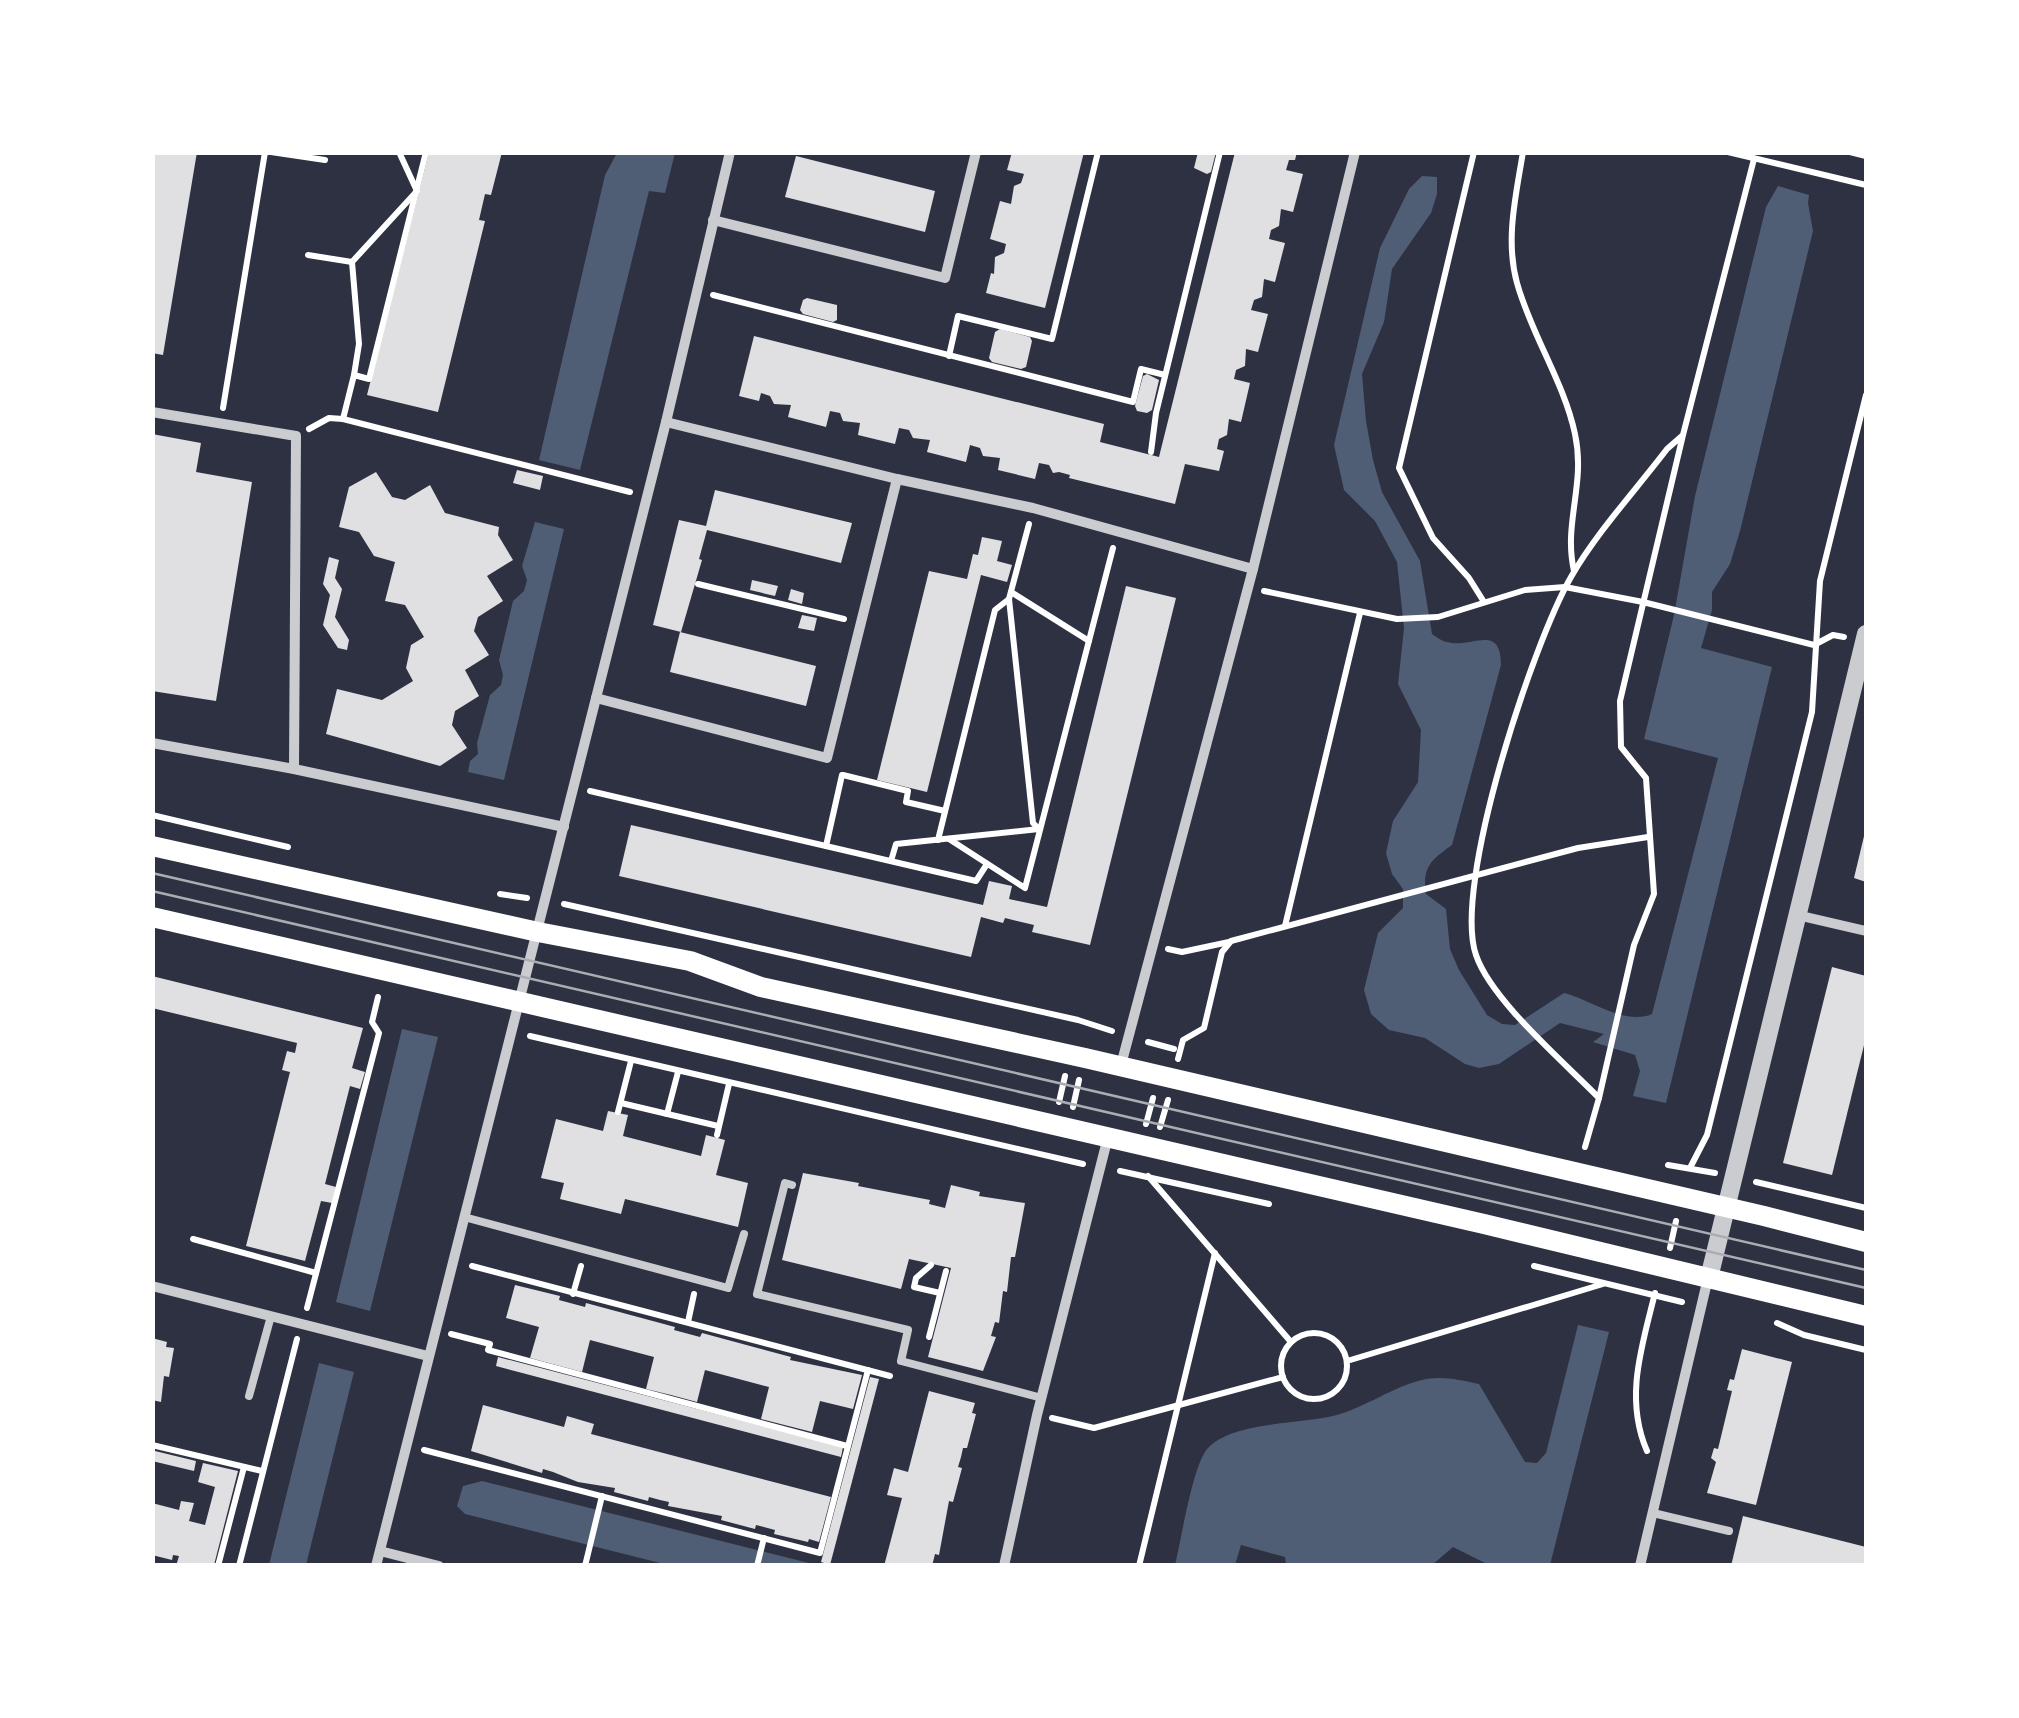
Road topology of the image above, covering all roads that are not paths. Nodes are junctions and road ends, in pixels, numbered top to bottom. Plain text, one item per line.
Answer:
1 (730, 152) edge
2 (976, 152) edge
3 (1356, 152) edge
4 (714, 220) junction
5 (152, 412) edge
6 (666, 422) junction
7 (898, 479) junction
8 (1253, 569) junction
9 (1866, 634) edge
10 (596, 698) junction
11 (152, 743) edge
12 (294, 768) junction
13 (564, 827) junction
14 (152, 846) edge
15 (1797, 915) junction
16 (152, 917) edge
17 (538, 932) junction
18 (1866, 932) edge
19 (518, 999) junction
20 (1120, 1066) junction
21 (1108, 1137) junction
22 (792, 1185) dead end
23 (1724, 1207) junction
24 (463, 1217) junction
25 (744, 1234) dead end
26 (1866, 1242) edge
27 (1709, 1278) junction
28 (152, 1286) edge
29 (271, 1316) junction
30 (1866, 1316) edge
31 (428, 1356) junction
32 (249, 1396) dead end
33 (1042, 1398) junction
34 (1654, 1513) junction
35 (1729, 1531) dead end
36 (380, 1551) junction
37 (376, 1566) edge
38 (439, 1566) edge
39 (1004, 1566) edge
40 (1640, 1566) edge

1 - 4 street
2 - 4 street
3 - 8 street
4 - 6 street
5 - 12 street
6 - 7 street
6 - 10 street
7 - 8 street
7 - 10 street
8 - 20 street
9 - 15 street
10 - 13 street
11 - 12 street
12 - 13 street
13 - 17 street
14 - 17 main road
15 - 18 street
15 - 23 street
16 - 19 main road
17 - 19 street
17 - 20 main road
19 - 21 main road
19 - 24 street
20 - 23 main road
21 - 27 main road
21 - 33 street
22 - 33 lane
23 - 26 main road
23 - 27 street
24 - 25 lane
24 - 31 street
27 - 30 main road
27 - 34 street
28 - 29 street
29 - 31 street
29 - 32 lane
31 - 36 street
33 - 39 street
34 - 35 lane
34 - 40 street
36 - 37 street
36 - 38 street

